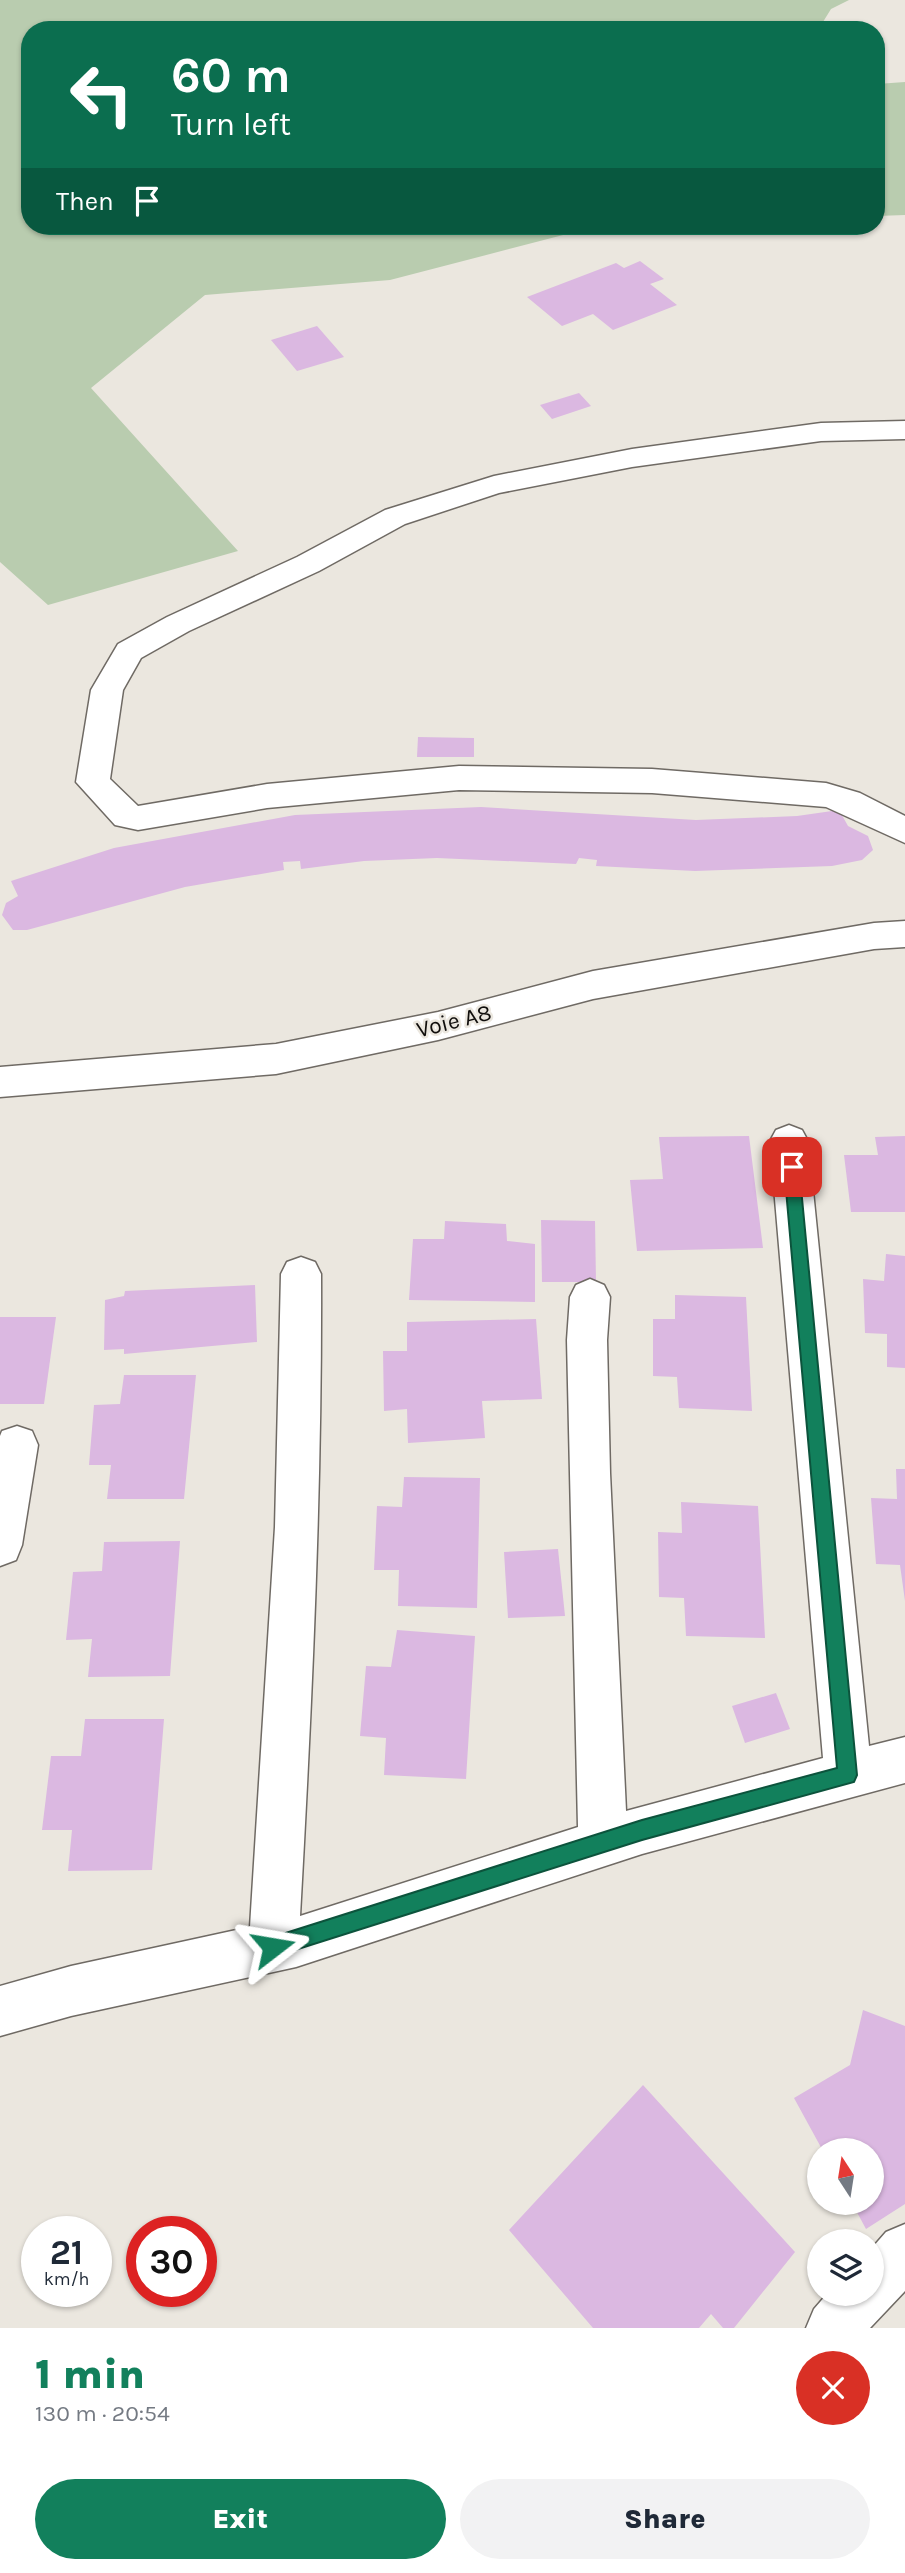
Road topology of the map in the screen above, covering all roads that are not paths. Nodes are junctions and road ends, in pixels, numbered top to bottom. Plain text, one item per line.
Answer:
1 (905, 430) edge
2 (905, 831) edge
3 (905, 934) edge
4 (0, 1082) edge
5 (789, 1141) dead end
6 (301, 1274) dead end
7 (590, 1297) dead end
8 (17, 1445) dead end
9 (0, 1545) edge
10 (905, 1760) edge
11 (848, 1775) junction
12 (603, 1844) junction
13 (273, 1947) junction
14 (0, 2011) edge
15 (905, 2251) edge
16 (884, 2274) edge
17 (854, 2306) edge
18 (833, 2328) edge

1 - 2 street
3 - 4 street, Voie A8
5 - 11 street
6 - 13 street
7 - 12 street
8 - 9 street
10 - 11 street
11 - 12 street
12 - 13 street
13 - 14 street
15 - 16 street
17 - 18 street

